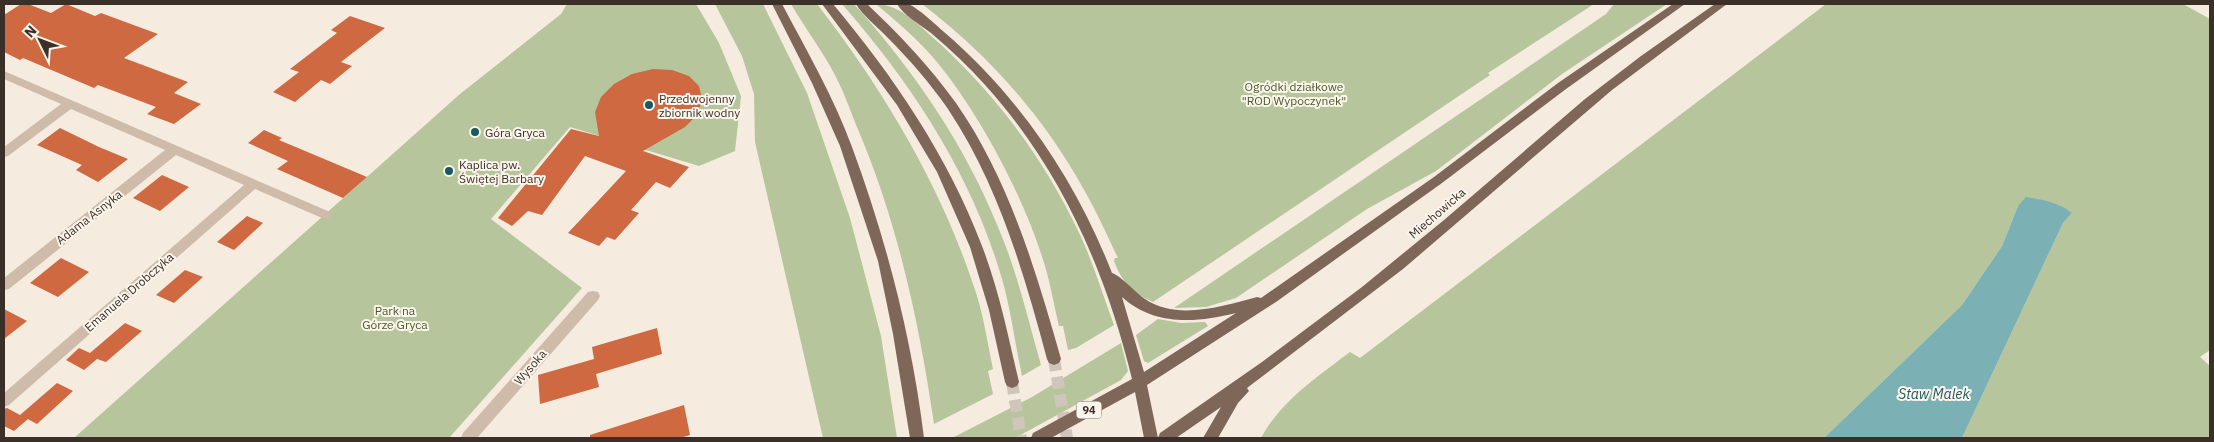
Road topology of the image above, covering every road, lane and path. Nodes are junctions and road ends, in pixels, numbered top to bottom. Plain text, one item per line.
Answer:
1 (778, 4) edge
2 (827, 4) edge
3 (861, 4) edge
4 (902, 4) edge
5 (1680, 4) edge
6 (1722, 4) edge
7 (4, 74) edge
8 (71, 103) junction
9 (175, 149) junction
10 (4, 153) edge
11 (254, 183) junction
12 (326, 215) dead end
13 (1107, 270) junction
14 (4, 285) edge
15 (593, 296) dead end
16 (1271, 298) junction
17 (1286, 350) junction
18 (1054, 359) tunnel mouth
19 (1012, 382) tunnel mouth
20 (1140, 382) junction
21 (4, 400) edge
22 (468, 438) edge
23 (917, 438) edge
24 (1038, 438) edge
25 (1151, 438) edge
26 (1165, 438) edge
27 (1210, 438) edge

1 - 23 main road
2 - 19 main road
3 - 18 main road
4 - 13 main road
5 - 16 main road, Miechowicka / 94
6 - 17 main road, Miechowicka
7 - 8 street
8 - 9 street
8 - 10 street
9 - 11 street
9 - 14 street, Adama Asnyka
11 - 12 street
11 - 21 street, Emanuela Drobczyka
13 - 16 main road
13 - 20 main road
15 - 22 street, Wysoka
16 - 20 main road, Miechowicka / 94
17 - 26 main road, Miechowicka
17 - 27 main road
20 - 24 main road, 94
20 - 25 main road

